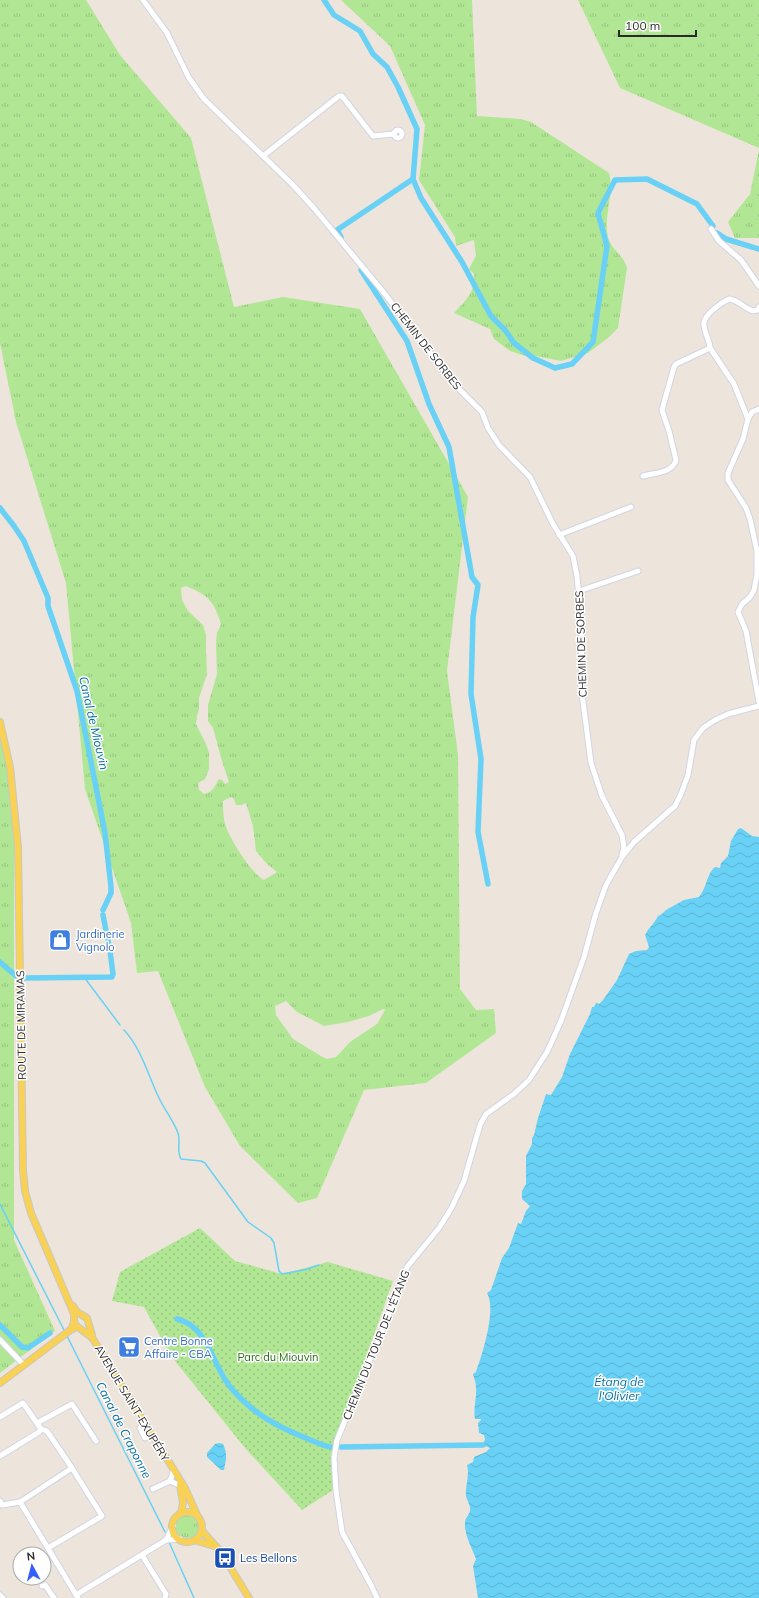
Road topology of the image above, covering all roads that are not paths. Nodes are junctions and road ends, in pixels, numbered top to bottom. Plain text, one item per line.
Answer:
1 (144, 0) edge
2 (394, 134) dead end
3 (263, 156) junction
4 (711, 229) dead end
5 (759, 286) edge
6 (759, 307) edge
7 (710, 348) junction
8 (759, 409) edge
9 (748, 419) junction
10 (643, 476) dead end
11 (631, 507) dead end
12 (560, 535) junction
13 (638, 571) dead end
14 (758, 574) edge
15 (579, 591) junction
16 (759, 702) edge
17 (759, 706) edge
18 (0, 722) edge
19 (622, 857) junction
20 (69, 1300) junction
21 (81, 1314) junction
22 (87, 1323) junction
23 (77, 1324) junction
24 (93, 1339) junction
25 (0, 1340) edge
26 (24, 1366) junction
27 (0, 1383) edge
28 (0, 1417) edge
29 (37, 1423) junction
30 (41, 1429) junction
31 (96, 1441) dead end
32 (0, 1456) edge
33 (72, 1468) junction
34 (172, 1470) junction
35 (170, 1481) junction
36 (180, 1484) junction
37 (153, 1489) dead end
38 (20, 1502) junction
39 (1, 1504) edge
40 (181, 1513) junction
41 (197, 1515) junction
42 (172, 1526) junction
43 (202, 1531) junction
44 (180, 1539) junction
45 (166, 1540) junction
46 (194, 1540) junction
47 (47, 1546) edge
48 (51, 1546) edge
49 (214, 1546) junction
50 (52, 1555) edge
51 (142, 1555) junction
52 (46, 1586) edge
53 (0, 1595) edge
54 (76, 1597) edge
55 (3, 1598) edge
56 (54, 1598) edge
57 (165, 1598) edge
58 (249, 1598) edge
59 (376, 1598) edge

1 - 3 street, CHEMIN DE SORBES
2 - 3 street
3 - 12 street, CHEMIN DE SORBES
4 - 5 street
6 - 7 street
7 - 9 street
7 - 10 street
8 - 9 street
9 - 14 street
11 - 12 street
12 - 15 street, CHEMIN DE SORBES
13 - 15 street
14 - 16 street
15 - 19 street, CHEMIN DE SORBES
17 - 19 street, CHEMIN DU TOUR DE L'ÉTANG
18 - 20 main road, ROUTE DE MIRAMAS
19 - 59 street, CHEMIN DU TOUR DE L'ÉTANG
20 - 21 main road
20 - 23 main road, ROUTE DE MIRAMAS
21 - 22 main road
21 - 23 main road
22 - 23 main road
22 - 24 main road
23 - 24 main road, AVENUE SAINT-EXUPÉRY
23 - 26 main road
24 - 34 main road, AVENUE SAINT-EXUPÉRY
25 - 26 street
26 - 27 main road
28 - 29 street
29 - 30 street
29 - 31 street
30 - 32 street
30 - 33 street
33 - 38 street
33 - 48 street
34 - 35 street
34 - 36 main road, AVENUE SAINT-EXUPÉRY
35 - 36 street
35 - 37 street
36 - 40 main road, AVENUE SAINT-EXUPÉRY
36 - 41 main road, AVENUE SAINT-EXUPÉRY
38 - 39 street
38 - 47 street
40 - 41 main road
40 - 42 main road
41 - 43 main road
42 - 44 main road
42 - 45 street
43 - 46 main road
43 - 49 main road
44 - 45 street
44 - 46 main road
45 - 51 street
46 - 49 main road
49 - 58 main road
50 - 54 street
51 - 54 street
51 - 57 street
52 - 56 street
53 - 55 street

